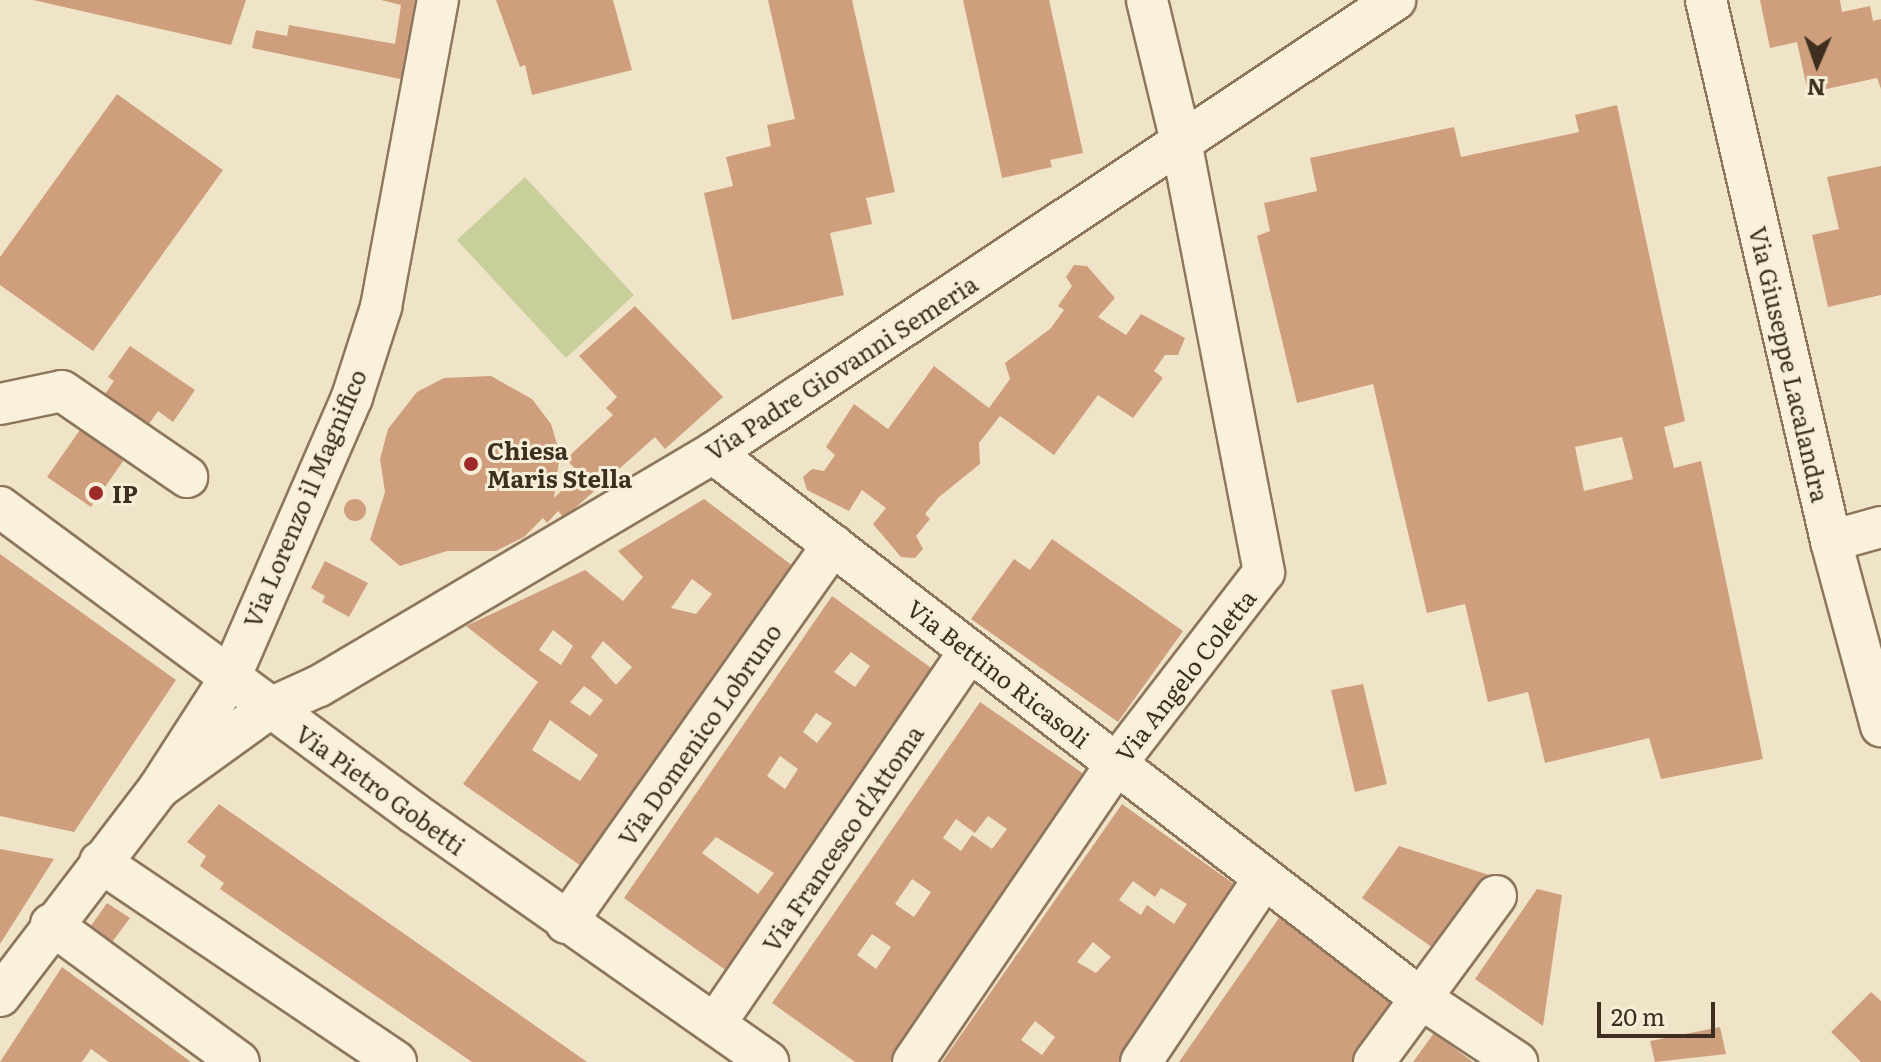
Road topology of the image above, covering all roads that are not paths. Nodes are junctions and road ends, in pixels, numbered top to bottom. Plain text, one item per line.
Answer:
1 (438, 0) edge
2 (1147, 0) edge
3 (1395, 0) edge
4 (1706, 0) edge
5 (1181, 142) junction
6 (0, 404) edge
7 (713, 453) junction
8 (187, 477) dead end
9 (0, 507) edge
10 (1881, 527) edge
11 (1831, 541) junction
12 (833, 545) junction
13 (969, 651) junction
14 (230, 678) junction
15 (270, 708) junction
16 (1881, 726) edge
17 (1116, 764) junction
18 (159, 788) junction
19 (100, 862) junction
20 (1264, 878) junction
21 (1496, 896) dead end
22 (566, 923) junction
23 (51, 924) junction
24 (0, 996) edge
25 (1419, 997) junction
26 (715, 1024) junction
27 (762, 1060) edge
28 (239, 1062) edge
29 (396, 1062) edge
30 (913, 1062) edge
31 (1141, 1062) edge
32 (1374, 1062) edge
33 (1517, 1062) edge

1 - 14 street, Via Lorenzo il Magnifico
2 - 5 street, Via Angelo Coletta
3 - 5 street, Via Padre Giovanni Semeria
4 - 11 street, Via Giuseppe Lacalandra
5 - 7 street, Via Padre Giovanni Semeria
5 - 17 street, Via Angelo Coletta
6 - 8 street
7 - 12 street, Via Bettino Ricasoli
7 - 15 street, Via Padre Giovanni Semeria
9 - 14 street, Via Pietro Gobetti
10 - 11 street
11 - 16 street, Via Giuseppe Lacalandra
12 - 13 street, Via Bettino Ricasoli
12 - 22 street, Via Domenico Lobruno
13 - 17 street, Via Bettino Ricasoli
13 - 26 street, Via Francesco d'Attoma
14 - 15 street, Via Pietro Gobetti
14 - 18 street, Via Lorenzo il Magnifico
15 - 18 street, Via Lorenzo il Magnifico
15 - 22 street, Via Pietro Gobetti
17 - 20 street, Via Bettino Ricasoli
17 - 30 street, Via Angelo Coletta
18 - 19 street, Via Lorenzo il Magnifico
19 - 23 street, Via Lorenzo il Magnifico
19 - 29 street
20 - 25 street, Via Bettino Ricasoli
20 - 31 street
21 - 25 street
22 - 26 street, Via Pietro Gobetti
23 - 24 street, Via Lorenzo il Magnifico
23 - 28 street
25 - 32 street
25 - 33 street, Via Bettino Ricasoli
26 - 27 street, Via Pietro Gobetti

